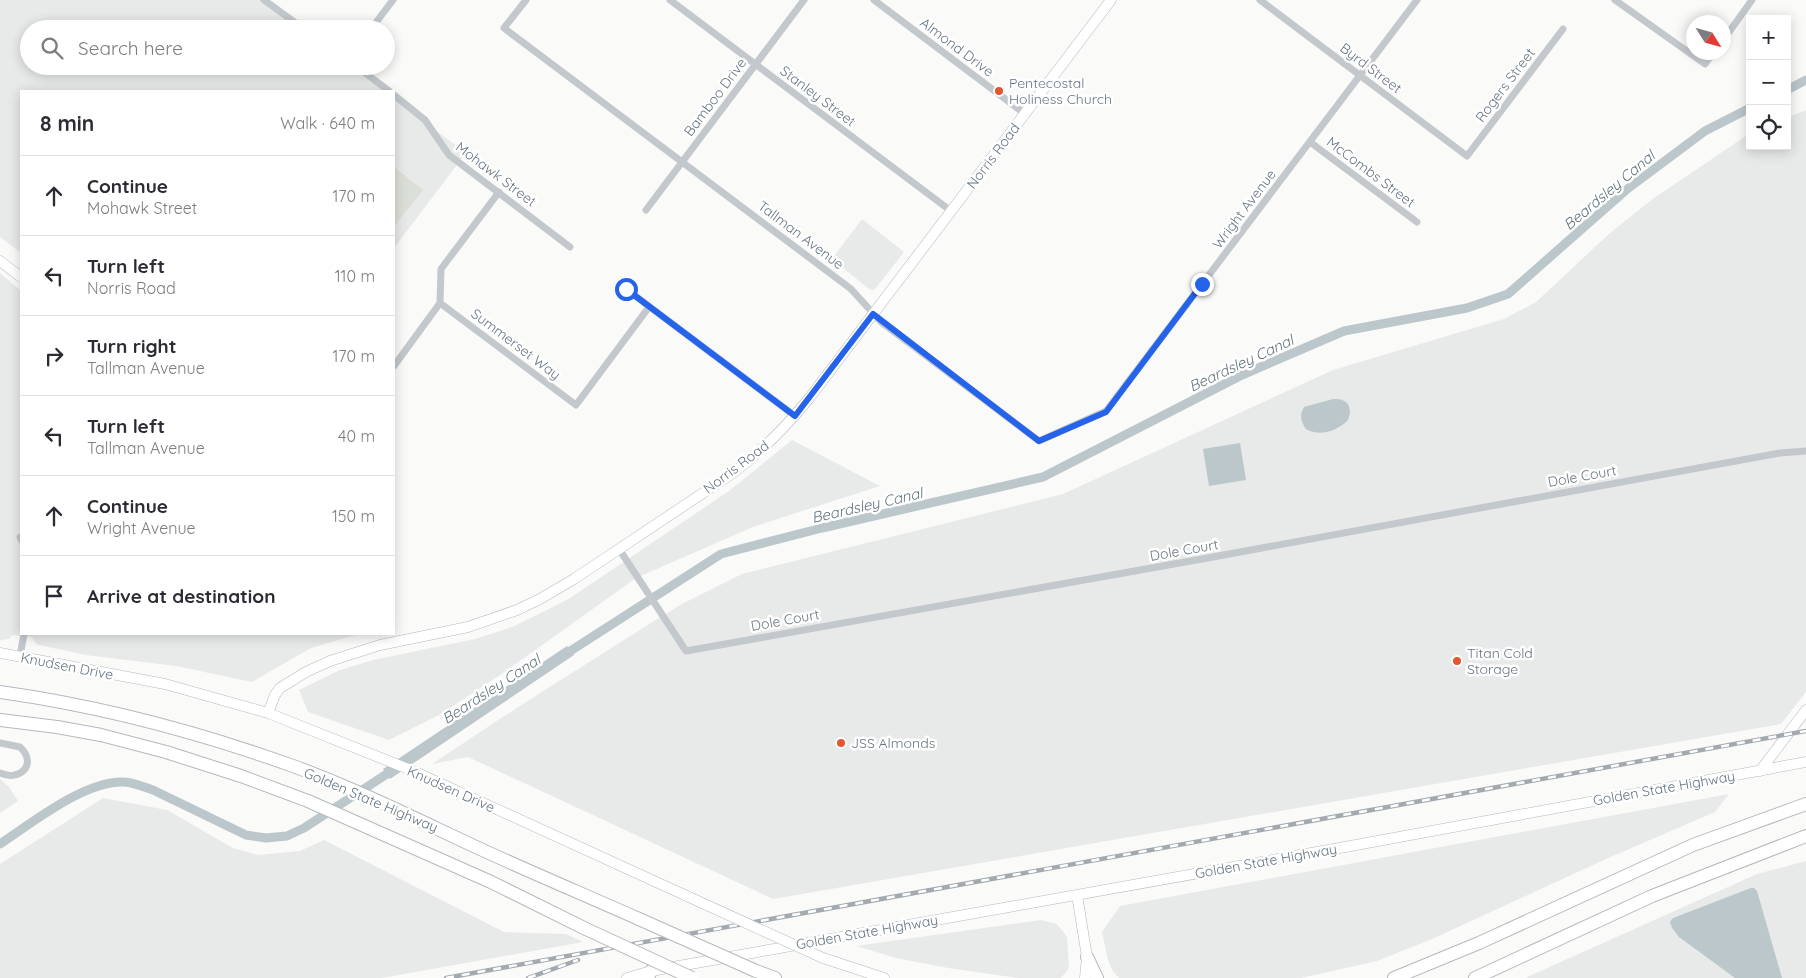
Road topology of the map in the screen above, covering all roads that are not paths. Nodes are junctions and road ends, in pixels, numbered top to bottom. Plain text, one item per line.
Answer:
1 (264, 0) edge
2 (392, 0) edge
3 (526, 0) edge
4 (670, 0) edge
5 (804, 0) edge
6 (874, 0) edge
7 (1111, 0) edge
8 (1260, 0) edge
9 (1417, 0) edge
10 (1616, 0) edge
11 (1752, 0) edge
12 (292, 20) edge
13 (378, 20) edge
14 (1563, 29) dead end
15 (1731, 29) edge
16 (1686, 50) edge
17 (756, 64) junction
18 (368, 75) edge
19 (1360, 76) junction
20 (388, 90) edge
21 (395, 96) edge
22 (1025, 114) junction
23 (1310, 142) junction
24 (1467, 156) joint
25 (682, 162) junction
26 (500, 192) junction
27 (646, 210) dead end
28 (951, 211) junction
29 (1417, 222) dead end
30 (570, 247) dead end
31 (0, 261) edge
32 (20, 276) edge
33 (626, 289) dead end
34 (440, 304) junction
35 (650, 307) junction
36 (873, 314) junction
37 (395, 365) edge
38 (795, 416) junction
39 (1082, 422) joint
40 (1806, 451) edge
41 (619, 549) junction
42 (24, 635) edge
43 (394, 638) edge
44 (0, 654) edge
45 (20, 656) junction
46 (0, 692) edge
47 (1806, 710) edge
48 (268, 713) junction
49 (0, 720) edge
50 (0, 743) edge
51 (1806, 762) edge
52 (1760, 771) junction
53 (0, 773) edge
54 (1806, 804) edge
55 (1806, 836) edge
56 (1077, 895) junction
57 (1087, 957) junction
58 (649, 975) edge
59 (627, 978) edge
60 (692, 978) edge
61 (775, 978) edge
62 (884, 978) edge
63 (1086, 978) edge
64 (1098, 978) edge
65 (1394, 978) edge
66 (1475, 978) edge

1 - 12 street
2 - 13 street
3 - 25 street, Tallman Avenue
4 - 17 street, Stanley Street
5 - 17 street, Bamboo Drive
6 - 22 street, Almond Drive
7 - 22 street, Norris Road
8 - 19 street, Byrd Street
9 - 19 street, Wright Avenue
10 - 16 street
11 - 15 street
14 - 24 street, Rogers Street
17 - 25 street, Bamboo Drive
17 - 28 street, Stanley Street
18 - 20 street
19 - 23 street, Wright Avenue
19 - 24 street, Byrd Street
21 - 26 street, Mohawk Street
22 - 28 street, Norris Road
23 - 29 street, McCombs Street
23 - 39 street, Wright Avenue
25 - 27 street, Bamboo Drive
25 - 36 street, Tallman Avenue
26 - 30 street, Mohawk Street
26 - 34 street
28 - 36 street, Norris Road
31 - 32 street
33 - 35 street
34 - 35 street, Summerset Way
34 - 37 street
35 - 38 street
36 - 38 street, Norris Road
36 - 39 street, Tallman Avenue
38 - 41 street, Norris Road
40 - 41 street, Dole Court
41 - 43 street, Norris Road
42 - 45 street
43 - 48 street, Norris Road
44 - 45 street, Knudsen Drive
45 - 48 street, Knudsen Drive
46 - 61 highway, Golden State Highway, bridge
47 - 52 street
48 - 62 street, Knudsen Drive, bridge
49 - 60 highway, Golden State Highway, bridge
50 - 53 street
51 - 52 street, Golden State Highway
52 - 56 street, Golden State Highway
54 - 65 highway
55 - 66 highway
56 - 57 street
56 - 58 street, Golden State Highway
57 - 63 street
57 - 64 highway
58 - 59 street

